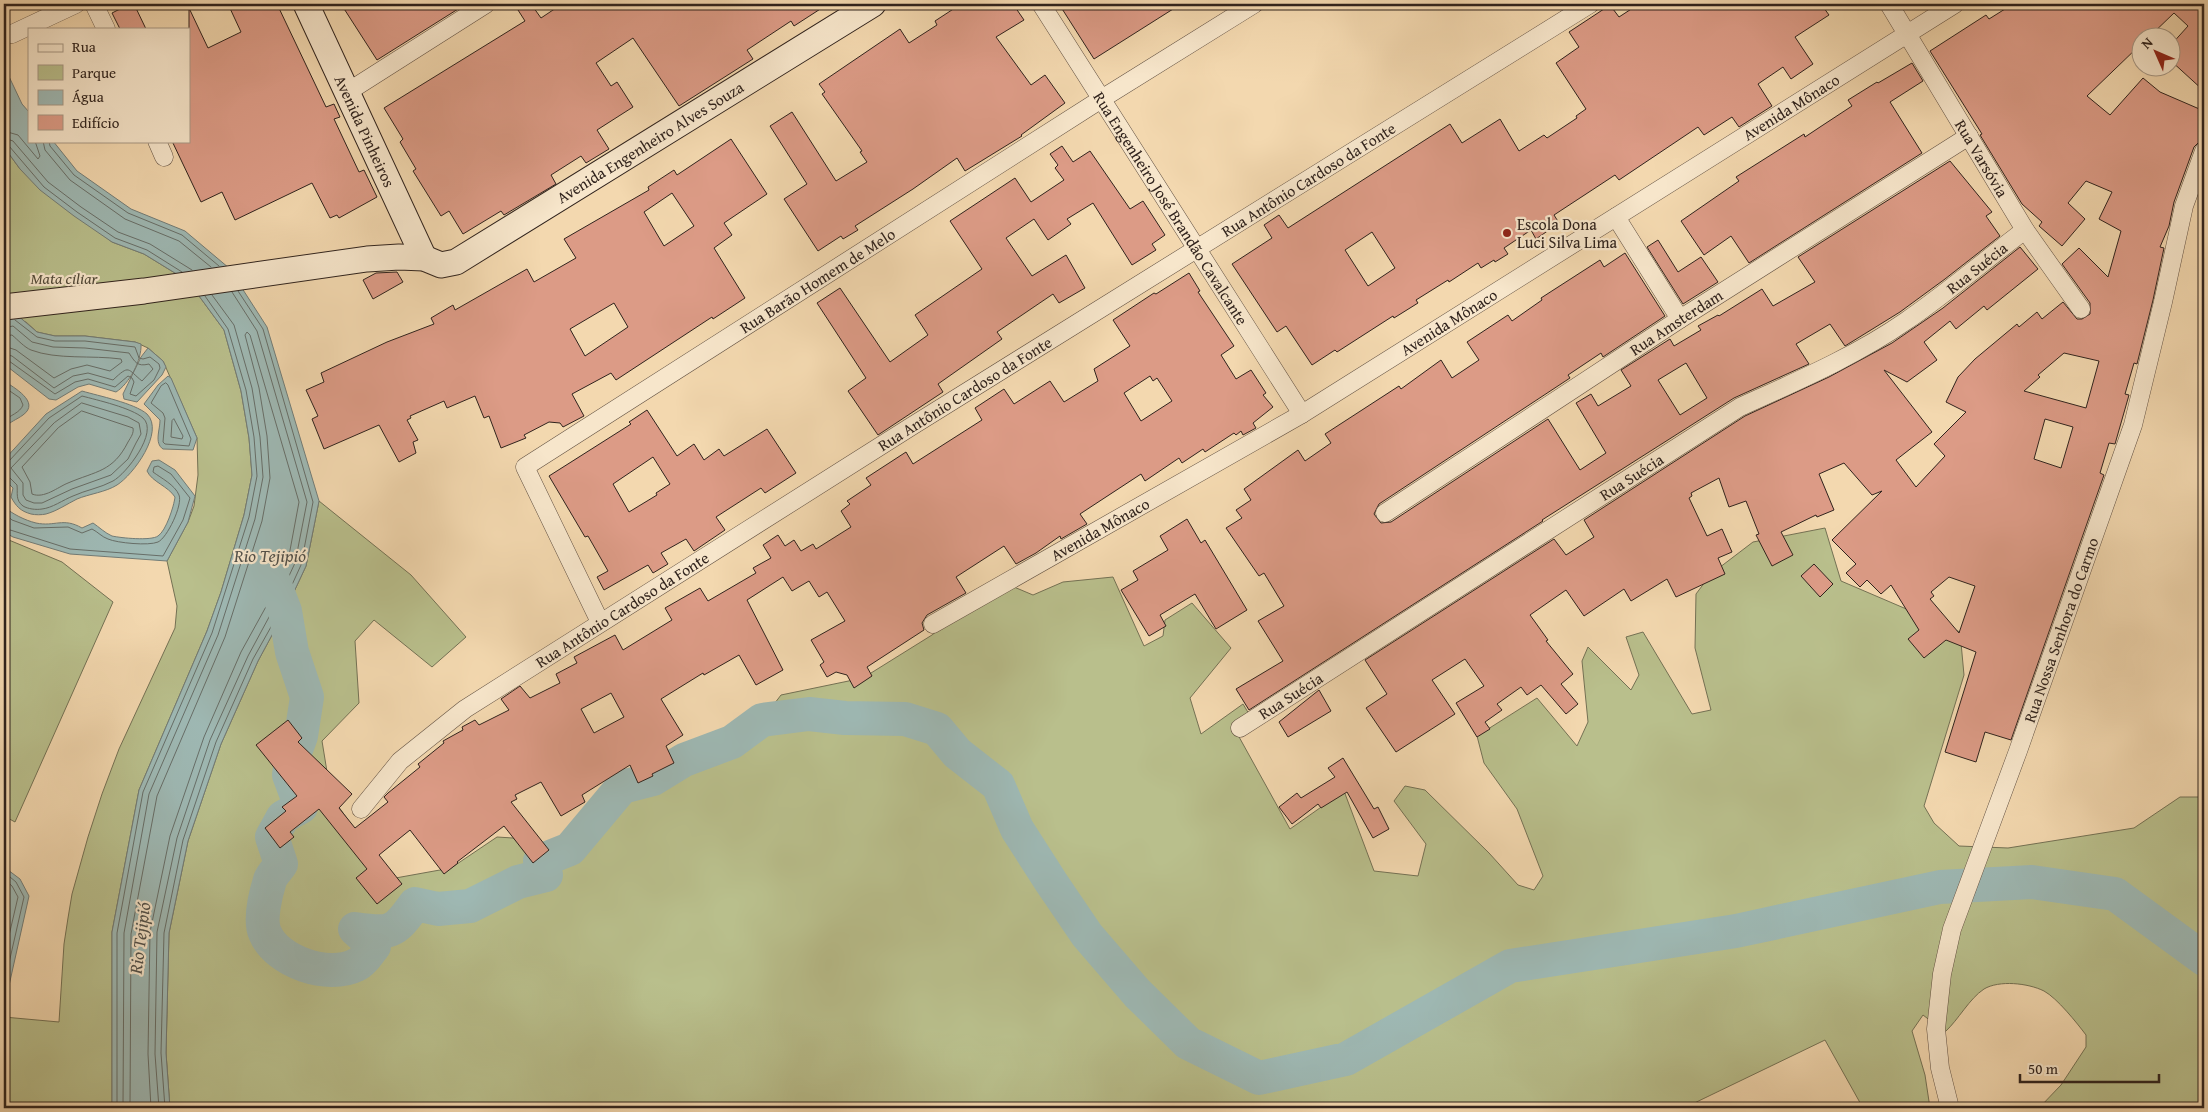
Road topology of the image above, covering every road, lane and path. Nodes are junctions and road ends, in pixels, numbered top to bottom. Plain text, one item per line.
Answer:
1 (76, 4) edge
2 (94, 4) edge
3 (306, 4) edge
4 (486, 4) edge
5 (873, 4) edge
6 (1042, 4) edge
7 (1254, 4) edge
8 (1590, 4) edge
9 (1889, 4) edge
10 (1955, 4) edge
11 (106, 28) edge
12 (12, 34) dead end
13 (1908, 35) junction
14 (346, 93) junction
15 (1103, 98) junction
16 (1969, 136) junction
17 (2204, 151) edge
18 (1616, 218) junction
19 (2025, 230) junction
20 (1199, 249) junction
21 (424, 258) junction
22 (4, 307) edge
23 (2081, 309) dead end
24 (1680, 319) junction
25 (1302, 414) junction
26 (1385, 513) dead end
27 (600, 622) junction
28 (932, 624) dead end
29 (1240, 728) dead end
30 (361, 809) dead end
31 (1950, 1108) edge

1 - 12 street
2 - 11 street
3 - 14 main road, Avenida Pinheiros
4 - 14 street
5 - 21 main road, Avenida Engenheiro Alves Souza
6 - 15 street, Rua Engenheiro José Brandão Cavalcante
7 - 15 street, Rua Barão Homem de Melo
8 - 20 street, Rua Antônio Cardoso da Fonte
9 - 13 street, Rua Varsóvia
10 - 13 street, Avenida Mônaco
13 - 16 street, Rua Varsóvia
13 - 18 street, Avenida Mônaco
14 - 21 main road, Avenida Pinheiros
15 - 20 street, Rua Engenheiro José Brandão Cavalcante
15 - 27 street, Rua Barão Homem de Melo
16 - 19 street, Rua Varsóvia
16 - 24 street, Rua Amsterdam
17 - 31 street, Rua Nossa Senhora do Carmo
18 - 24 street
18 - 25 street, Avenida Mônaco
19 - 23 street, Rua Varsóvia
19 - 29 street, Rua Suécia
20 - 25 street, Rua Engenheiro José Brandão Cavalcante
20 - 27 street, Rua Antônio Cardoso da Fonte
21 - 22 main road, Avenida Engenheiro Alves Souza
24 - 26 street, Rua Amsterdam
25 - 28 street, Avenida Mônaco
27 - 30 street, Rua Antônio Cardoso da Fonte

